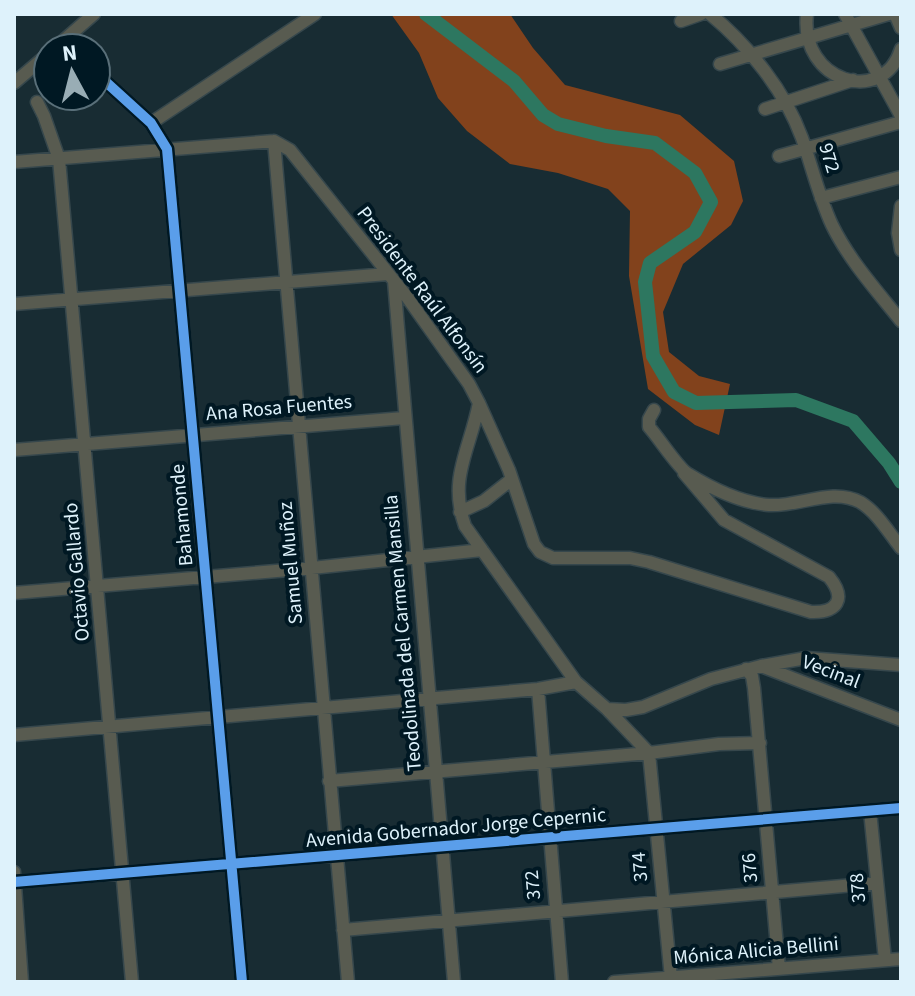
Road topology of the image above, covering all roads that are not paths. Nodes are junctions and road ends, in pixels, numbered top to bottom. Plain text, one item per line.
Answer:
1 (94, 14) edge
2 (315, 14) edge
3 (701, 14) edge
4 (710, 14) edge
5 (807, 14) edge
6 (892, 14) edge
7 (848, 19) edge
8 (681, 21) dead end
9 (901, 28) edge
10 (76, 32) edge
11 (807, 38) junction
12 (901, 49) edge
13 (752, 56) junction
14 (720, 64) dead end
15 (32, 68) edge
16 (890, 71) edge
17 (853, 80) junction
18 (14, 83) edge
19 (112, 88) edge
20 (784, 102) junction
21 (765, 109) dead end
22 (42, 112) edge
23 (901, 116) edge
24 (901, 122) edge
25 (151, 123) junction
26 (274, 141) junction
27 (167, 149) junction
28 (806, 150) junction
29 (779, 156) dead end
30 (59, 159) junction
31 (14, 162) edge
32 (901, 177) edge
33 (821, 198) junction
34 (901, 206) edge
35 (901, 250) edge
36 (391, 277) junction
37 (287, 284) junction
38 (180, 292) junction
39 (72, 299) junction
40 (14, 304) edge
41 (901, 321) edge
42 (479, 403) junction
43 (654, 410) dead end
44 (404, 418) junction
45 (299, 427) junction
46 (193, 436) junction
47 (86, 444) junction
48 (14, 450) edge
49 (684, 473) junction
50 (512, 479) junction
51 (460, 512) junction
52 (901, 548) edge
53 (482, 550) junction
54 (417, 559) junction
55 (312, 568) junction
56 (205, 576) junction
57 (98, 585) junction
58 (14, 593) edge
59 (901, 665) edge
60 (761, 666) junction
61 (746, 669) junction
62 (576, 682) junction
63 (538, 689) junction
64 (429, 699) junction
65 (322, 707) junction
66 (607, 709) junction
67 (216, 717) junction
68 (901, 720) edge
69 (110, 727) junction
70 (14, 735) edge
71 (760, 743) junction
72 (649, 753) junction
73 (543, 762) junction
74 (436, 772) junction
75 (329, 781) junction
76 (901, 808) edge
77 (870, 811) junction
78 (766, 820) junction
79 (656, 829) junction
80 (549, 838) junction
81 (442, 848) junction
82 (336, 857) junction
83 (230, 864) junction
84 (14, 872) edge
85 (122, 873) junction
86 (14, 882) edge
87 (877, 883) junction
88 (772, 892) junction
89 (663, 901) junction
90 (556, 911) junction
91 (448, 920) junction
92 (343, 930) junction
93 (901, 959) edge
94 (885, 960) junction
95 (779, 969) junction
96 (671, 978) junction
97 (22, 982) edge
98 (132, 982) edge
99 (242, 982) edge
100 (348, 982) edge
101 (454, 982) edge
102 (562, 982) edge
103 (614, 982) edge

1 - 10 street
2 - 25 street
3 - 8 street
4 - 13 street, 972
5 - 11 street
6 - 7 street
6 - 9 street
7 - 11 street
7 - 16 street
11 - 13 street
11 - 17 street
12 - 16 street
13 - 14 street
13 - 20 street, 972
15 - 18 street
16 - 17 street
16 - 23 street
17 - 20 street
19 - 25 street, Bahamonde
20 - 21 street
20 - 28 street, 972
22 - 30 street, Octavio Gallardo
24 - 28 street
25 - 27 street, Bahamonde
26 - 27 street
26 - 36 street, Presidente Raúl Alfonsín
26 - 37 street, Samuel Muñoz
27 - 30 street
27 - 38 street, Bahamonde
28 - 29 street
28 - 33 street, 972
30 - 31 street
30 - 39 street, Octavio Gallardo
32 - 33 street
33 - 41 street, 972
34 - 35 street
36 - 37 street
36 - 42 street, Presidente Raúl Alfonsín
36 - 44 street, Teodolinada del Carmen Mansilla
37 - 38 street
37 - 45 street, Samuel Muñoz
38 - 39 street
38 - 46 street, Bahamonde
39 - 40 street
39 - 47 street, Octavio Gallardo
42 - 50 street
42 - 51 street, Presidente Raúl Alfonsín
43 - 49 street
44 - 45 street, Ana Rosa Fuentes
44 - 54 street, Teodolinada del Carmen Mansilla
45 - 46 street, Ana Rosa Fuentes
45 - 55 street, Samuel Muñoz
46 - 47 street, Ana Rosa Fuentes
46 - 56 street, Bahamonde
47 - 48 street, Ana Rosa Fuentes
47 - 57 street, Octavio Gallardo
49 - 50 street
49 - 52 street
50 - 51 street
51 - 53 street, Presidente Raúl Alfonsín
53 - 54 street
53 - 62 street, Presidente Raúl Alfonsín
54 - 55 street
54 - 64 street, Teodolinada del Carmen Mansilla
55 - 56 street
55 - 65 street, Samuel Muñoz
56 - 57 street
56 - 67 street, Bahamonde
57 - 58 street
57 - 69 street, Octavio Gallardo
59 - 60 street
60 - 61 street
60 - 68 street, Vecinal
61 - 66 street
61 - 71 street, 376
62 - 63 street
62 - 66 street, Presidente Raúl Alfonsín
63 - 64 street
63 - 73 street, 372
64 - 65 street
64 - 74 street, Teodolinada del Carmen Mansilla
65 - 67 street
65 - 75 street, Samuel Muñoz
66 - 72 street, Presidente Raúl Alfonsín
67 - 69 street
67 - 83 street, Bahamonde
69 - 70 street
69 - 85 street, Octavio Gallardo
71 - 72 street
71 - 78 street, 376
72 - 73 street
72 - 79 street, 374
73 - 74 street
73 - 80 street, 372
74 - 75 street
74 - 81 street, Teodolinada del Carmen Mansilla
75 - 82 street, Samuel Muñoz
76 - 77 street, Avenida Gobernador Jorge Cepernic
77 - 78 street, Avenida Gobernador Jorge Cepernic
77 - 87 street, 378
78 - 79 street, Avenida Gobernador Jorge Cepernic
78 - 88 street, 376
79 - 80 street, Avenida Gobernador Jorge Cepernic
79 - 89 street, 374
80 - 81 street, Avenida Gobernador Jorge Cepernic
80 - 90 street, 372
81 - 82 street, Avenida Gobernador Jorge Cepernic
81 - 91 street, Teodolinada del Carmen Mansilla
82 - 83 street, Avenida Gobernador Jorge Cepernic
82 - 92 street, Samuel Muñoz
83 - 85 street, Avenida Gobernador Jorge Cepernic
83 - 99 street, Bahamonde
84 - 86 street
85 - 86 street, Avenida Gobernador Jorge Cepernic
85 - 98 street, Octavio Gallardo
86 - 97 street
87 - 88 street
87 - 94 street, 378
88 - 89 street
88 - 95 street, 376
89 - 90 street
89 - 96 street, 374
90 - 91 street
90 - 102 street, 372
91 - 92 street
91 - 101 street, Teodolinada del Carmen Mansilla
92 - 100 street, Samuel Muñoz
93 - 94 street, Mónica Alicia Bellini
94 - 95 street, Mónica Alicia Bellini
95 - 96 street, Mónica Alicia Bellini
96 - 103 street, Mónica Alicia Bellini

